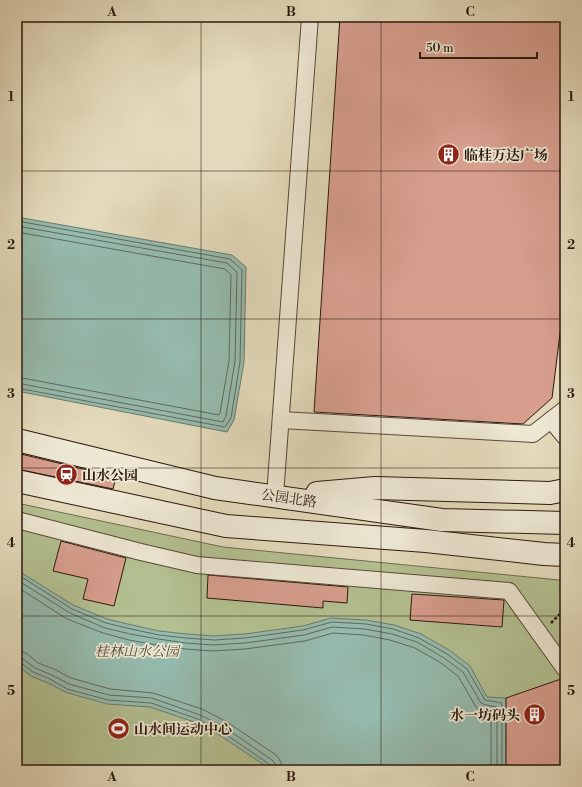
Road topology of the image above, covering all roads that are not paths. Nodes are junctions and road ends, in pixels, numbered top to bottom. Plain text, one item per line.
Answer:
1 (310, 17) edge
2 (565, 409) edge
3 (281, 420) junction
4 (551, 420) junction
5 (565, 437) edge
6 (17, 440) edge
7 (17, 481) edge
8 (565, 490) edge
9 (275, 496) junction
10 (17, 520) edge
11 (559, 520) edge
12 (555, 555) edge
13 (565, 566) edge
14 (565, 669) edge

1 - 3 street
2 - 4 street
3 - 4 street
3 - 9 street
4 - 5 street
6 - 9 main road, 公园北路
7 - 12 main road
8 - 9 main road
9 - 11 main road, 公园北路
10 - 14 street
12 - 13 main road

